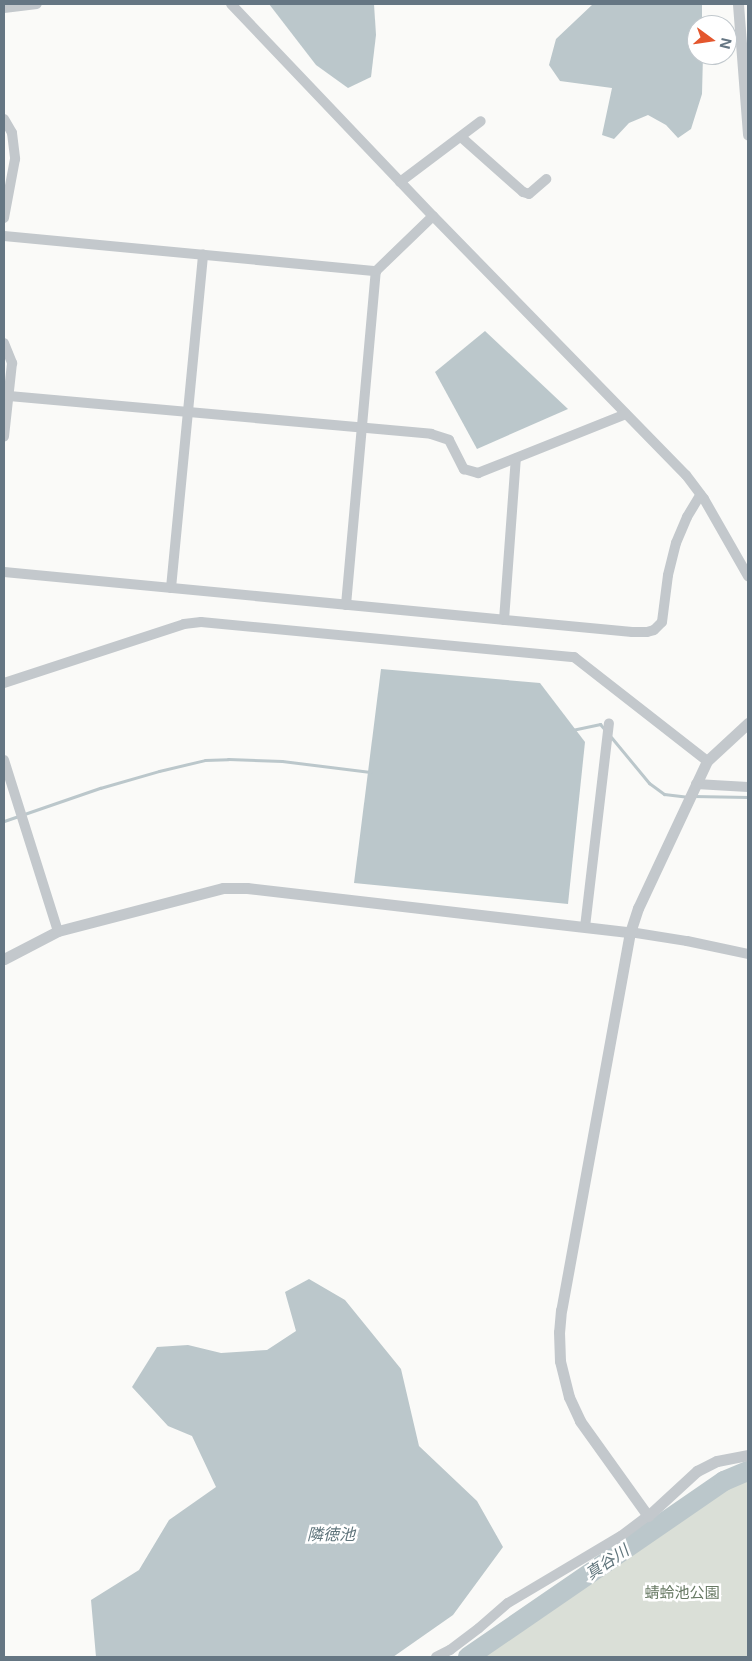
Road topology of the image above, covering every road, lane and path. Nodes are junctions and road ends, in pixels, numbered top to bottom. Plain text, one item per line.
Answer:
1 (37, 4) edge
2 (231, 4) edge
3 (738, 4) edge
4 (4, 8) edge
5 (4, 119) edge
6 (481, 121) dead end
7 (748, 135) edge
8 (461, 137) junction
9 (9, 151) edge
10 (546, 179) dead end
11 (400, 182) junction
12 (433, 216) junction
13 (4, 218) edge
14 (4, 236) edge
15 (203, 255) junction
16 (376, 271) junction
17 (4, 343) edge
18 (9, 396) junction
19 (188, 412) junction
20 (626, 414) junction
21 (363, 428) junction
22 (4, 437) edge
23 (516, 458) junction
24 (700, 495) junction
25 (4, 572) edge
26 (748, 576) edge
27 (170, 588) junction
28 (346, 605) junction
29 (504, 620) junction
30 (4, 683) edge
31 (748, 723) edge
32 (609, 724) dead end
33 (4, 760) edge
34 (707, 761) junction
35 (696, 784) junction
36 (748, 787) edge
37 (585, 927) junction
38 (58, 930) junction
39 (630, 932) junction
40 (748, 954) edge
41 (4, 959) edge
42 (748, 1455) edge
43 (648, 1516) junction
44 (436, 1657) edge

1 - 4 street
2 - 11 street
3 - 7 street
5 - 9 street
6 - 8 street
8 - 10 street
8 - 11 street
9 - 13 street
11 - 12 street
12 - 16 street
12 - 20 street
14 - 15 street
15 - 16 street
15 - 19 street
16 - 21 street
17 - 18 street
18 - 19 street
18 - 22 street
19 - 21 street
19 - 27 street
20 - 23 street
20 - 24 street
21 - 23 street
21 - 28 street
23 - 29 street
24 - 26 street
24 - 29 street
25 - 27 street
27 - 28 street
28 - 29 street
30 - 34 street
31 - 34 street
32 - 37 street
33 - 38 street
34 - 35 street
35 - 36 street
35 - 39 street
37 - 38 street
37 - 39 street
38 - 41 street
39 - 40 street
39 - 43 street
42 - 43 street
43 - 44 street

